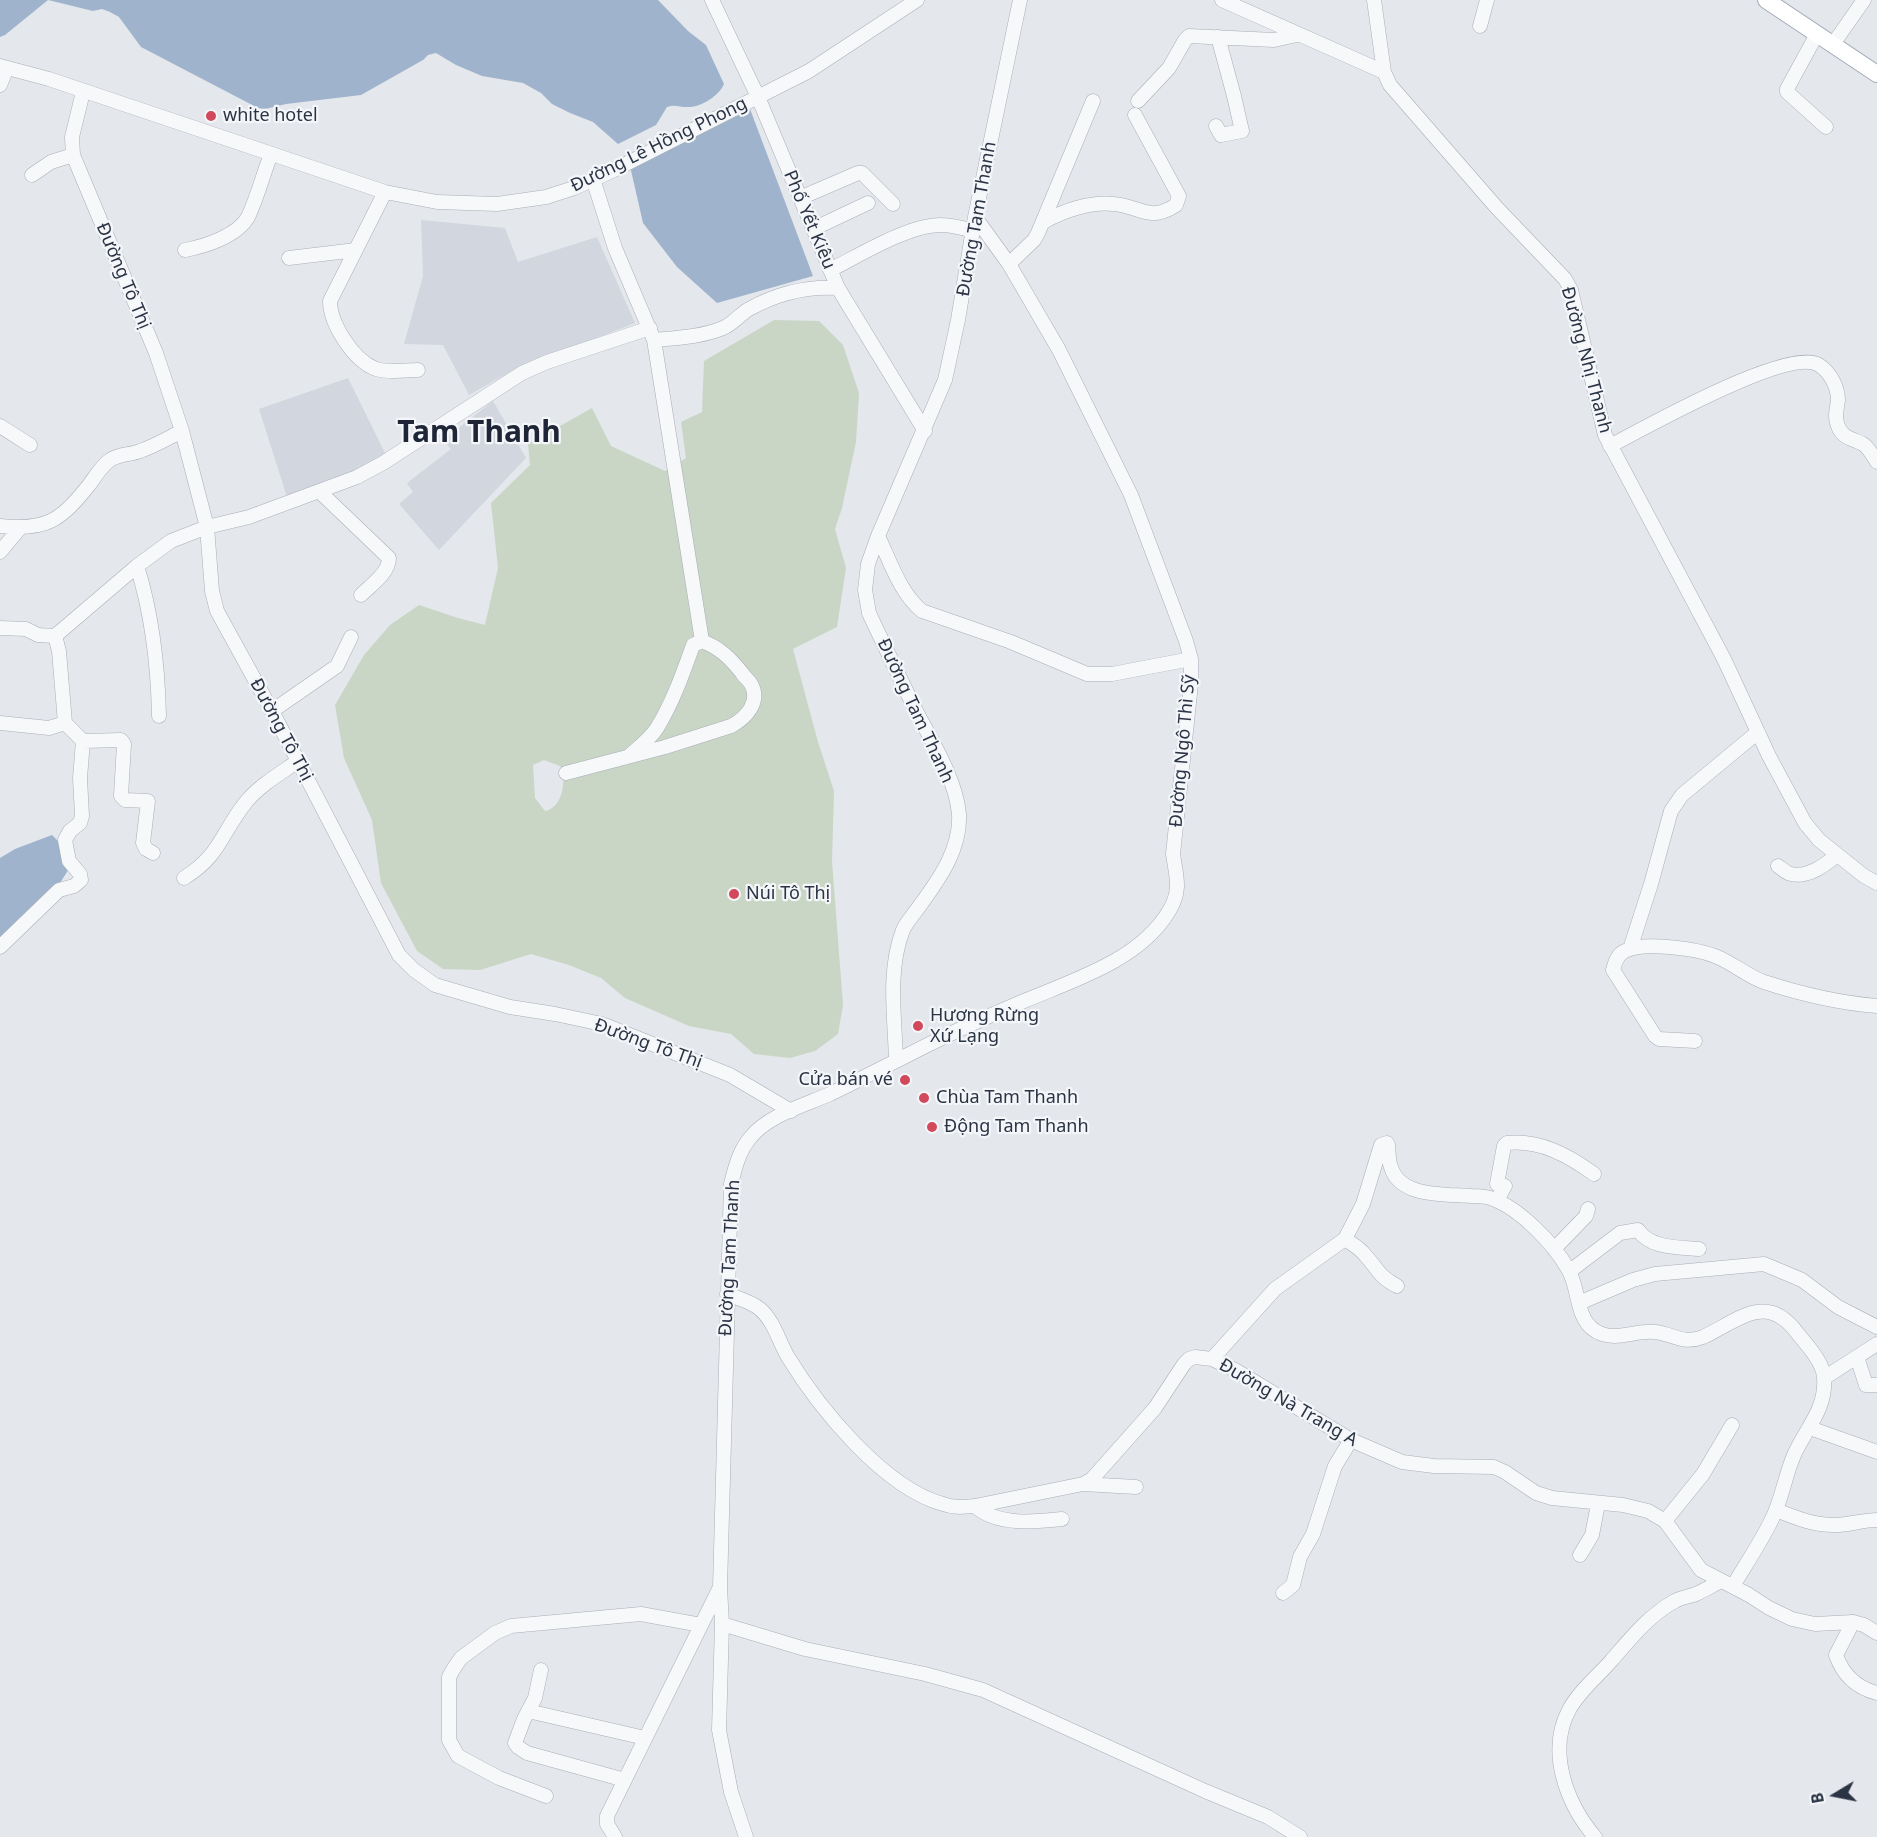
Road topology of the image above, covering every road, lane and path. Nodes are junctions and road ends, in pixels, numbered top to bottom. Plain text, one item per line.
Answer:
1 (712, 0) edge
2 (917, 0) edge
3 (1020, 0) edge
4 (1222, 0) edge
5 (1374, 0) edge
6 (1487, 0) edge
7 (1766, 0) edge
8 (1864, 0) edge
9 (1480, 26) dead end
10 (1817, 34) junction
11 (1297, 35) junction
12 (1218, 37) junction
13 (1833, 45) junction
14 (4, 67) edge
15 (1384, 72) junction
16 (1877, 74) edge
17 (0, 85) edge
18 (83, 92) junction
19 (758, 98) junction
20 (1093, 101) dead end
21 (1216, 126) dead end
22 (1826, 127) dead end
23 (271, 154) junction
24 (74, 155) junction
25 (32, 175) dead end
26 (593, 179) junction
27 (385, 192) junction
28 (800, 198) junction
29 (868, 203) dead end
30 (893, 204) dead end
31 (1043, 222) junction
32 (974, 224) junction
33 (813, 229) junction
34 (185, 250) dead end
35 (356, 250) junction
36 (289, 258) dead end
37 (1009, 264) junction
38 (830, 270) junction
39 (838, 288) junction
40 (652, 334) junction
41 (418, 370) dead end
42 (0, 426) edge
43 (182, 431) junction
44 (925, 431) junction
45 (30, 445) dead end
46 (1610, 446) junction
47 (1877, 462) edge
48 (320, 492) junction
49 (0, 526) edge
50 (207, 527) junction
51 (20, 528) junction
52 (878, 536) junction
53 (0, 552) edge
54 (137, 566) junction
55 (361, 595) dead end
56 (0, 628) edge
57 (55, 636) junction
58 (351, 637) dead end
59 (702, 641) junction
60 (1191, 659) junction
61 (272, 711) junction
62 (159, 716) dead end
63 (0, 723) edge
64 (65, 723) junction
65 (1758, 732) junction
66 (83, 741) junction
67 (630, 755) junction
68 (298, 761) junction
69 (566, 773) dead end
70 (153, 853) dead end
71 (1837, 855) junction
72 (1778, 866) dead end
73 (184, 878) dead end
74 (1877, 884) edge
75 (0, 947) edge
76 (1630, 949) junction
77 (1877, 1006) edge
78 (1695, 1041) dead end
79 (896, 1061) junction
80 (790, 1111) junction
81 (1594, 1174) dead end
82 (1497, 1200) junction
83 (1588, 1209) dead end
84 (1345, 1239) junction
85 (1554, 1249) junction
86 (1699, 1249) dead end
87 (1570, 1271) junction
88 (1397, 1286) dead end
89 (727, 1293) junction
90 (1579, 1303) junction
91 (1877, 1327) edge
92 (1877, 1344) edge
93 (1857, 1357) junction
94 (1212, 1359) junction
95 (1824, 1378) junction
96 (1877, 1385) edge
97 (1732, 1425) dead end
98 (1810, 1428) junction
99 (1351, 1440) junction
100 (1877, 1452) edge
101 (1083, 1484) junction
102 (1136, 1488) dead end
103 (1598, 1504) junction
104 (975, 1506) junction
105 (1776, 1510) junction
106 (1062, 1519) dead end
107 (1877, 1520) edge
108 (1665, 1521) junction
109 (1580, 1555) dead end
110 (1727, 1584) junction
111 (720, 1587) junction
112 (1283, 1593) dead end
113 (1853, 1622) junction
114 (722, 1624) junction
115 (701, 1625) junction
116 (1877, 1633) edge
117 (541, 1670) dead end
118 (1877, 1693) edge
119 (528, 1711) junction
120 (645, 1738) junction
121 (625, 1780) junction
122 (546, 1796) dead end
123 (615, 1837) edge
124 (746, 1837) edge
125 (1300, 1837) edge
126 (1594, 1837) edge

1 - 19 street, Phố Yết Kiêu
2 - 19 street, Đường Lê Hồng Phong
3 - 32 street, Đường Tam Thanh
4 - 11 street
5 - 15 street
6 - 9 street
7 - 10 main road
8 - 13 street
10 - 13 main road
10 - 22 street
11 - 12 street
11 - 15 street
12 - 21 street
12 - 31 street
13 - 16 main road
14 - 17 street
14 - 18 street, Đường Lê Hồng Phong
15 - 46 street, Đường Nhị Thanh
18 - 23 street, Đường Lê Hồng Phong
18 - 24 street, Đường Tô Thị
19 - 26 street, Đường Lê Hồng Phong
19 - 28 street, Phố Yết Kiêu
20 - 31 street
23 - 27 street, Đường Lê Hồng Phong
23 - 34 street
24 - 25 street
24 - 43 street, Đường Tô Thị
26 - 27 street, Đường Lê Hồng Phong
26 - 40 street
27 - 35 street
28 - 30 street
28 - 33 street, Phố Yết Kiêu
29 - 33 street
31 - 37 street
32 - 37 street, Đường Ngô Thì Sỹ
32 - 38 street
32 - 44 street, Đường Tam Thanh
33 - 38 street, Phố Yết Kiêu
35 - 36 street
35 - 41 street
37 - 60 street, Đường Ngô Thì Sỹ
38 - 39 street, Phố Yết Kiêu
39 - 40 street
39 - 44 street, Phố Yết Kiêu
40 - 48 street
40 - 59 street
42 - 45 street
43 - 50 street, Đường Tô Thị
43 - 51 street
44 - 52 street, Đường Tam Thanh
46 - 47 street
46 - 65 street, Đường Nhị Thanh
48 - 50 street
48 - 55 street
49 - 51 street
50 - 54 street
50 - 61 street, Đường Tô Thị
51 - 53 street
52 - 60 street
52 - 79 street, Đường Tam Thanh
54 - 57 street
54 - 62 street
56 - 57 street
57 - 64 street
58 - 61 street
59 - 67 street
59 - 67 street
60 - 79 street, Đường Ngô Thì Sỹ
61 - 68 street, Đường Tô Thị
63 - 64 street
64 - 66 street
65 - 71 street, Đường Nhị Thanh
65 - 76 street
66 - 70 street
66 - 75 street
67 - 69 street
68 - 73 street
68 - 80 street, Đường Tô Thị
71 - 72 street
71 - 74 street, Đường Nhị Thanh
76 - 77 street
76 - 78 street
79 - 80 street, Đường Tam Thanh
80 - 89 street, Đường Tam Thanh
81 - 82 street
82 - 84 street
82 - 85 street
83 - 85 street
84 - 88 street
84 - 94 street
85 - 87 street
86 - 87 street
87 - 90 street
89 - 104 street
89 - 111 street, Đường Tam Thanh
90 - 91 street
90 - 95 street
92 - 93 street
93 - 95 street
93 - 96 street
94 - 99 street, Đường Nà Trang A
94 - 101 street, Đường Nà Trang A
95 - 98 street
97 - 108 street
98 - 100 street
98 - 105 street
99 - 103 street, Đường Nà Trang A
99 - 112 street
101 - 102 street
101 - 104 street
103 - 108 street, Đường Nà Trang A
103 - 109 street
104 - 106 street
105 - 107 street
105 - 110 street
108 - 110 street, Đường Nà Trang A
110 - 113 street, Đường Nà Trang A
110 - 126 street
111 - 114 street, Đường Tam Thanh
111 - 115 street
113 - 116 street, Đường Nà Trang A
113 - 118 street
114 - 124 street, Đường Tam Thanh
114 - 125 street
115 - 120 street
115 - 122 street
117 - 119 street
119 - 120 street
119 - 121 street
120 - 121 street
121 - 123 street

